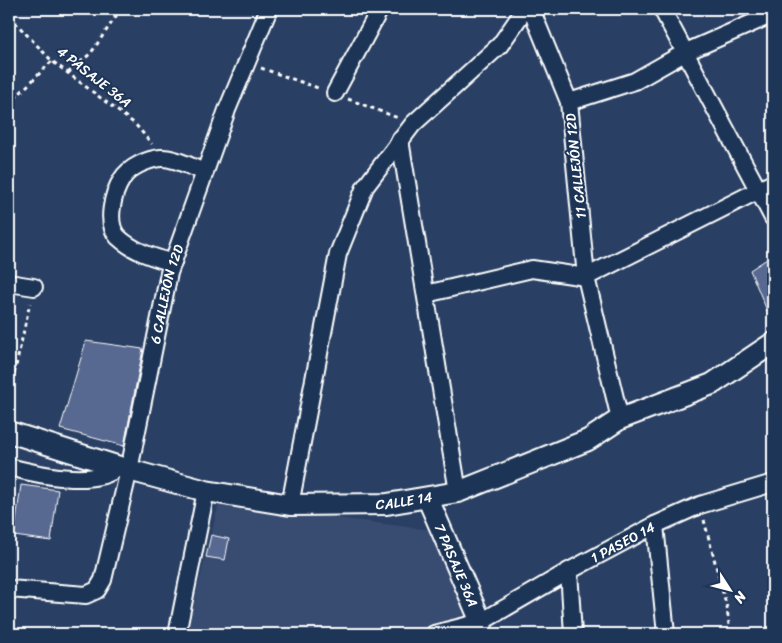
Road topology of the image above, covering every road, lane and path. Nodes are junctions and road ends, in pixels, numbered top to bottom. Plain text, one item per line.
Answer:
1 (121, 9) edge
2 (269, 9) edge
3 (380, 9) edge
4 (525, 9) edge
5 (531, 9) edge
6 (662, 9) edge
7 (773, 14) edge
8 (9, 16) edge
9 (686, 52) junction
10 (52, 61) junction
11 (68, 73) junction
12 (9, 88) edge
13 (335, 93) dead end
14 (15, 95) junction
15 (569, 102) junction
16 (9, 104) edge
17 (400, 140) junction
18 (163, 157) junction
19 (205, 172) junction
20 (766, 186) edge
21 (773, 218) edge
22 (173, 263) junction
23 (586, 277) junction
24 (9, 283) edge
25 (34, 287) joint
26 (426, 294) junction
27 (773, 343) edge
28 (9, 397) edge
29 (620, 419) junction
30 (9, 432) edge
31 (9, 467) edge
32 (124, 469) junction
33 (773, 483) edge
34 (206, 492) junction
35 (458, 492) junction
36 (428, 499) junction
37 (290, 505) junction
38 (700, 505) junction
39 (655, 525) junction
40 (569, 570) junction
41 (9, 589) edge
42 (482, 628) edge
43 (177, 634) edge
44 (434, 634) edge
45 (573, 634) edge
46 (666, 634) edge
47 (730, 634) edge

1 - 11 path
2 - 19 street, 6 CALLEJÓN 12D
3 - 13 street
4 - 17 street
5 - 15 street
6 - 9 street
7 - 9 street, 11 CALLEJÓN 12D
8 - 10 path, 4 PASAJE 36A
9 - 15 street, 11 CALLEJÓN 12D
9 - 20 street
10 - 11 path, 4 PASAJE 36A
10 - 14 path
11 - 18 path, 4 PASAJE 36A
12 - 14 path
14 - 16 path
15 - 23 street, 11 CALLEJÓN 12D
17 - 26 street
17 - 37 street
18 - 19 street
18 - 22 street
19 - 22 street, 6 CALLEJÓN 12D
20 - 21 street
20 - 23 street
22 - 32 street, 6 CALLEJÓN 12D
23 - 26 street
23 - 29 street, 11 CALLEJÓN 12D
24 - 25 street
25 - 28 path
26 - 35 street
27 - 29 street, CALLE 14
29 - 35 street, CALLE 14
30 - 32 street, CALLE 14
31 - 32 street
32 - 34 street, CALLE 14
32 - 41 street, 6 CALLEJÓN 12D
33 - 38 street, 1 PASEO 14
34 - 37 street, CALLE 14
34 - 43 street
35 - 36 street, CALLE 14
36 - 37 street, CALLE 14
36 - 42 street, 7 PASAJE 36A
38 - 39 street, 1 PASEO 14
38 - 47 path
39 - 40 street, 1 PASEO 14
39 - 46 street
40 - 42 street, 1 PASEO 14
40 - 45 street
42 - 44 street, 1 PASEO 14

